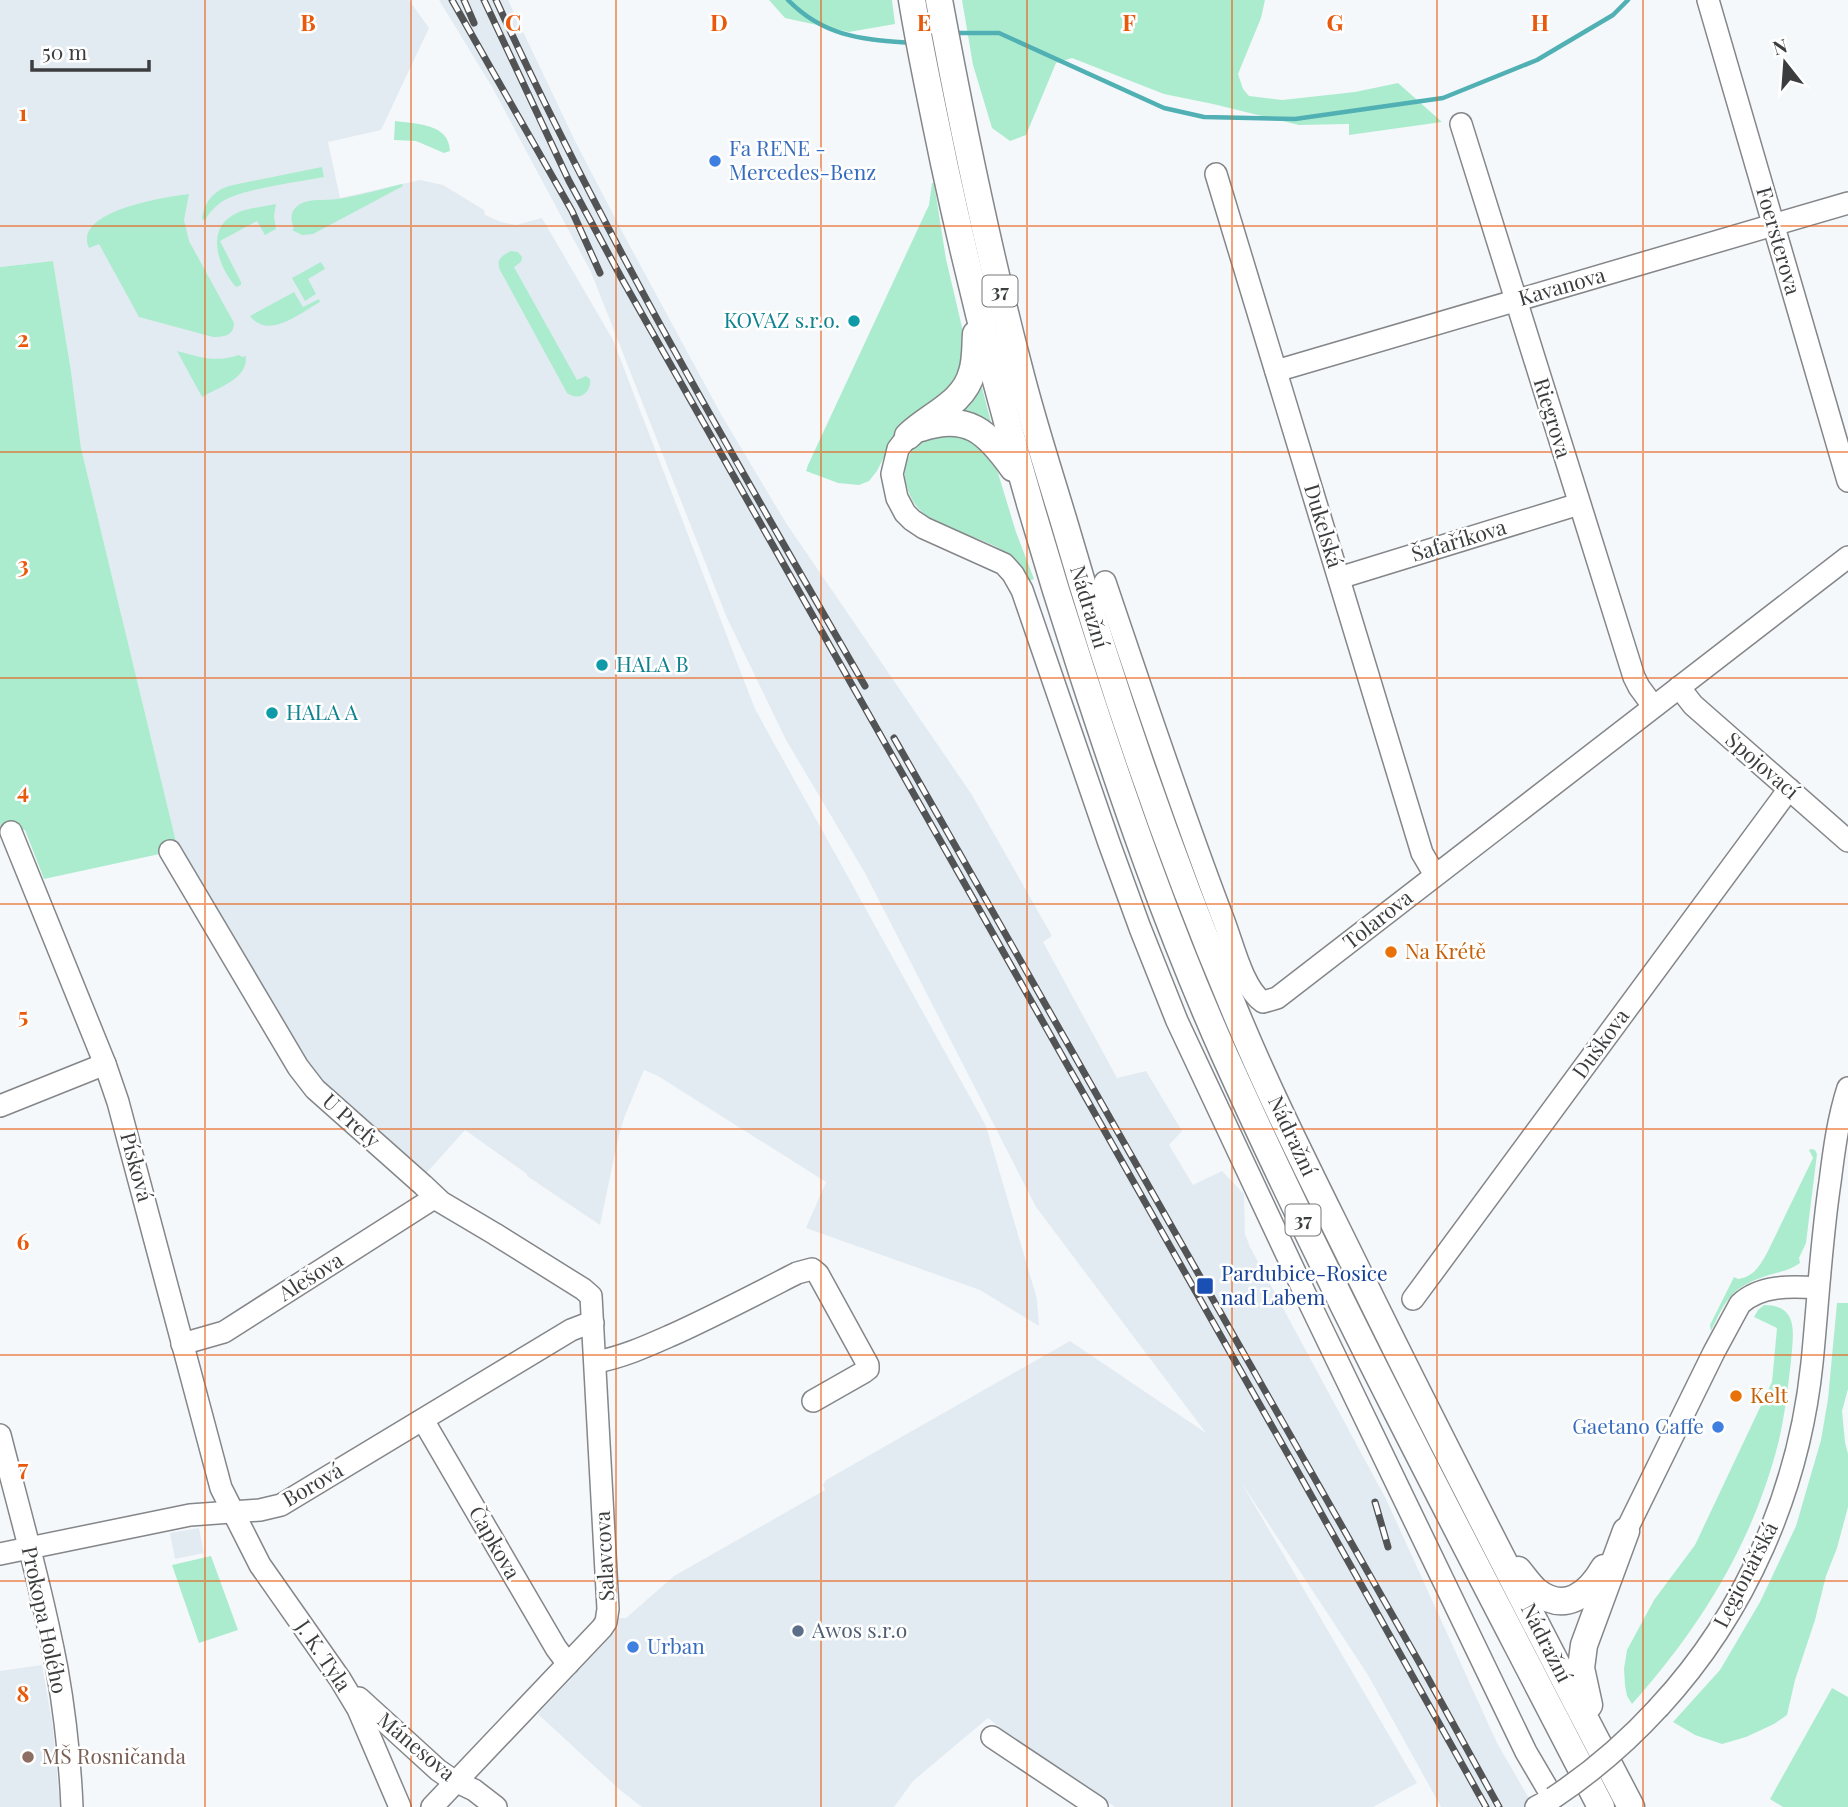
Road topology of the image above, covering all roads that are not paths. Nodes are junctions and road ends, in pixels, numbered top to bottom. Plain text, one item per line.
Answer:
1 (1708, 0) edge
2 (939, 1) edge
3 (912, 3) edge
4 (1461, 124) dead end
5 (1216, 174) dead end
6 (1848, 203) edge
7 (1773, 225) junction
8 (1516, 301) junction
9 (978, 311) junction
10 (1276, 371) junction
11 (908, 436) junction
12 (1022, 481) junction
13 (1848, 481) edge
14 (1579, 504) junction
15 (1848, 557) edge
16 (1339, 578) junction
17 (1105, 582) dead end
18 (1679, 687) junction
19 (1653, 706) junction
20 (1788, 789) junction
21 (12, 832) dead end
22 (1848, 841) edge
23 (170, 851) dead end
24 (1436, 875) junction
25 (105, 1064) junction
26 (1848, 1088) edge
27 (0, 1106) edge
28 (434, 1198) junction
29 (1818, 1288) junction
30 (1413, 1299) dead end
31 (593, 1324) junction
32 (182, 1344) junction
33 (596, 1362) junction
34 (813, 1401) dead end
35 (423, 1420) junction
36 (0, 1435) edge
37 (233, 1511) junction
38 (1626, 1531) junction
39 (1492, 1537) junction
40 (29, 1549) junction
41 (0, 1554) edge
42 (568, 1664) junction
43 (340, 1679) junction
44 (992, 1737) dead end
45 (1601, 1751) junction
46 (457, 1782) junction
47 (1544, 1802) edge
48 (72, 1807) edge
49 (400, 1807) edge
50 (432, 1807) edge
51 (496, 1807) edge
52 (1097, 1807) edge
53 (1601, 1807) edge
54 (1631, 1807) edge

1 - 7 street, Foersterova
2 - 39 main road, Nádražní / 37
3 - 9 main road, 37
4 - 8 street, Riegrova
5 - 10 street, Dukelská
6 - 7 street, Kavanova
7 - 8 street, Kavanova
7 - 13 street, Foersterova
8 - 10 street, Kavanova
8 - 14 street, Riegrova
9 - 11 main road
9 - 12 main road, 37
10 - 16 street, Dukelská
11 - 12 main road
11 - 47 street
12 - 53 main road, Nádražní / 37
14 - 16 street, Šafaříkova
14 - 19 street, Riegrova
15 - 18 street, Tolarova
16 - 24 street, Dukelská
17 - 24 street, Tolarova
18 - 19 street, Tolarova
18 - 20 street, Spojovací
19 - 24 street, Tolarova
20 - 22 street, Spojovací
20 - 30 street, Duškova
21 - 25 street, Písková
23 - 28 street, U Prefy
25 - 27 street
25 - 32 street, Písková
26 - 29 street, Legionářská
28 - 31 street, U Prefy
28 - 32 street, Alešova
29 - 38 street
29 - 47 street, Legionářská, bridge
31 - 33 street, Salavcova
31 - 35 street, Borová
32 - 37 street, Písková
33 - 34 street
33 - 42 street, Salavcova
35 - 37 street, Borová
35 - 42 street, Čapkova
36 - 40 street, Prokopa Holého
37 - 40 street, Borová
37 - 43 street, J. K. Tyla
38 - 39 main road
38 - 45 main road
39 - 45 main road, Nádražní / 37
40 - 41 street, Borová
40 - 48 street, Prokopa Holého
42 - 46 street, Salavcova
43 - 46 street, Mánesova
43 - 49 street, J. K. Tyla
44 - 52 street
45 - 54 main road, Nádražní / 37
46 - 50 street, Salavcova
46 - 51 street, Mánesova

